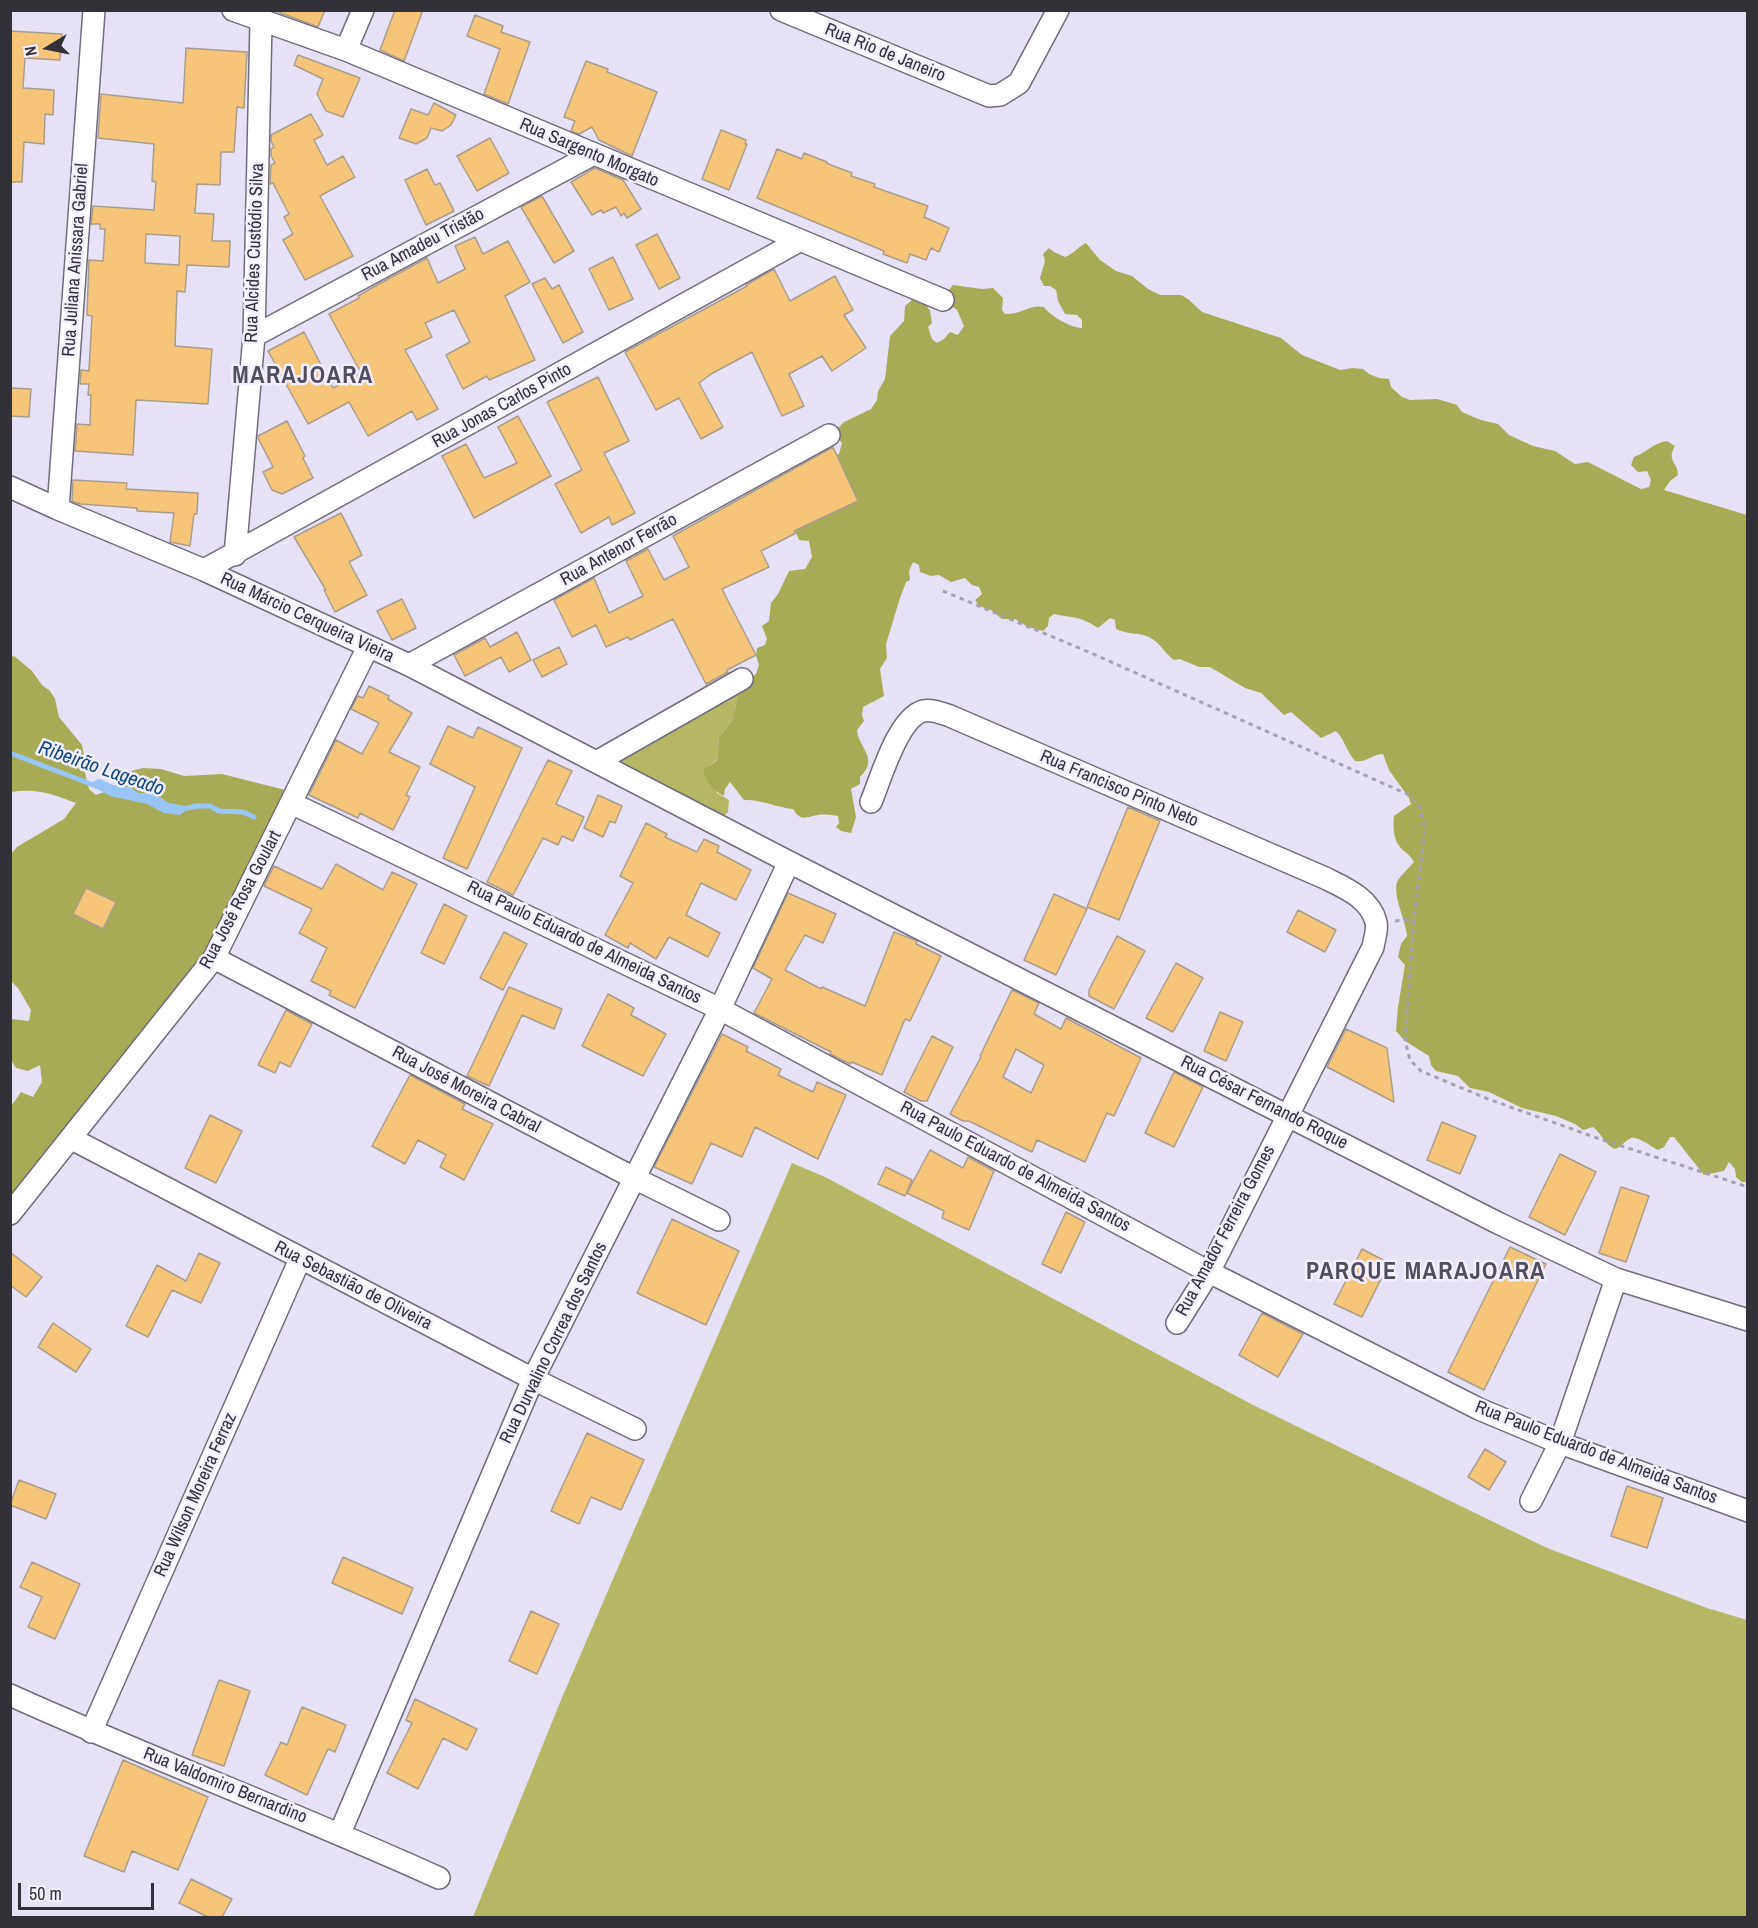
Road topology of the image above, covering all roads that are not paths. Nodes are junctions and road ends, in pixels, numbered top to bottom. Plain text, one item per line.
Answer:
1 (94, 10) edge
2 (233, 10) edge
3 (363, 10) edge
4 (782, 10) edge
5 (1058, 10) edge
6 (261, 22) junction
7 (346, 50) junction
8 (592, 155) junction
9 (799, 241) junction
10 (943, 300) dead end
11 (254, 336) junction
12 (829, 435) dead end
13 (10, 487) edge
14 (58, 509) junction
15 (235, 555) junction
16 (204, 570) junction
17 (368, 647) junction
18 (409, 665) junction
19 (742, 679) dead end
20 (598, 761) junction
21 (871, 802) dead end
22 (291, 803) junction
23 (789, 862) junction
24 (1373, 947) joint
25 (214, 958) junction
26 (720, 1009) junction
27 (1287, 1114) junction
28 (72, 1139) junction
29 (634, 1178) junction
30 (10, 1214) edge
31 (719, 1220) dead end
32 (300, 1259) junction
33 (1209, 1272) junction
34 (1616, 1279) junction
35 (1748, 1320) edge
36 (1177, 1323) dead end
37 (533, 1379) junction
38 (636, 1429) dead end
39 (1560, 1443) junction
40 (1531, 1501) dead end
41 (1748, 1511) edge
42 (10, 1695) edge
43 (91, 1732) junction
44 (340, 1833) junction
45 (439, 1878) dead end

1 - 14 street, Rua Juliana Anissara Gabriel
2 - 6 street, Rua Sargento Morgato
3 - 7 street
4 - 5 street, Rua Rio de Janeiro
6 - 7 street, Rua Sargento Morgato
6 - 11 street, Rua Alcides Custódio Silva
7 - 8 street, Rua Sargento Morgato
8 - 9 street, Rua Sargento Morgato
8 - 11 street, Rua Amadeu Tristão
9 - 10 street, Rua Sargento Morgato
9 - 15 street, Rua Jonas Carlos Pinto
11 - 15 street, Rua Alcides Custódio Silva
12 - 18 street, Rua Antenor Ferrão
13 - 14 street, Rua Márcio Cerqueira Vieira
14 - 16 street, Rua Márcio Cerqueira Vieira
15 - 16 street, Rua Jonas Carlos Pinto
16 - 17 street, Rua Márcio Cerqueira Vieira
17 - 18 street, Rua Márcio Cerqueira Vieira
17 - 22 street, Rua José Rosa Goulart
18 - 20 street, Rua Márcio Cerqueira Vieira
19 - 20 street
20 - 23 street, Rua Márcio Cerqueira Vieira
21 - 24 street, Rua Francisco Pinto Neto
22 - 25 street, Rua José Rosa Goulart
22 - 26 street, Rua Paulo Eduardo de Almeida Santos
23 - 26 street, Rua Durvalino Correa dos Santos
23 - 27 street, Rua César Fernando Roque
24 - 27 street, Rua Amador Ferreira Gomes
25 - 28 street, Rua José Rosa Goulart
25 - 29 street, Rua José Moreira Cabral
26 - 29 street, Rua Durvalino Correa dos Santos
26 - 33 street, Rua Paulo Eduardo de Almeida Santos
27 - 33 street, Rua Amador Ferreira Gomes
27 - 34 street, Rua César Fernando Roque
28 - 30 street, Rua José Rosa Goulart
28 - 32 street, Rua Sebastião de Oliveira
29 - 31 street, Rua José Moreira Cabral
29 - 37 street, Rua Durvalino Correa dos Santos
32 - 37 street, Rua Sebastião de Oliveira
32 - 43 street, Rua Wilson Moreira Ferraz
33 - 36 street, Rua Amador Ferreira Gomes
33 - 39 street, Rua Paulo Eduardo de Almeida Santos
34 - 35 street, Rua César Fernando Roque
34 - 39 street
37 - 38 street, Rua Sebastião de Oliveira
37 - 44 street, Rua Durvalino Correa dos Santos
39 - 40 street
39 - 41 street, Rua Paulo Eduardo de Almeida Santos
42 - 43 street, Rua Valdomiro Bernardino
43 - 44 street, Rua Valdomiro Bernardino
44 - 45 street, Rua Valdomiro Bernardino

